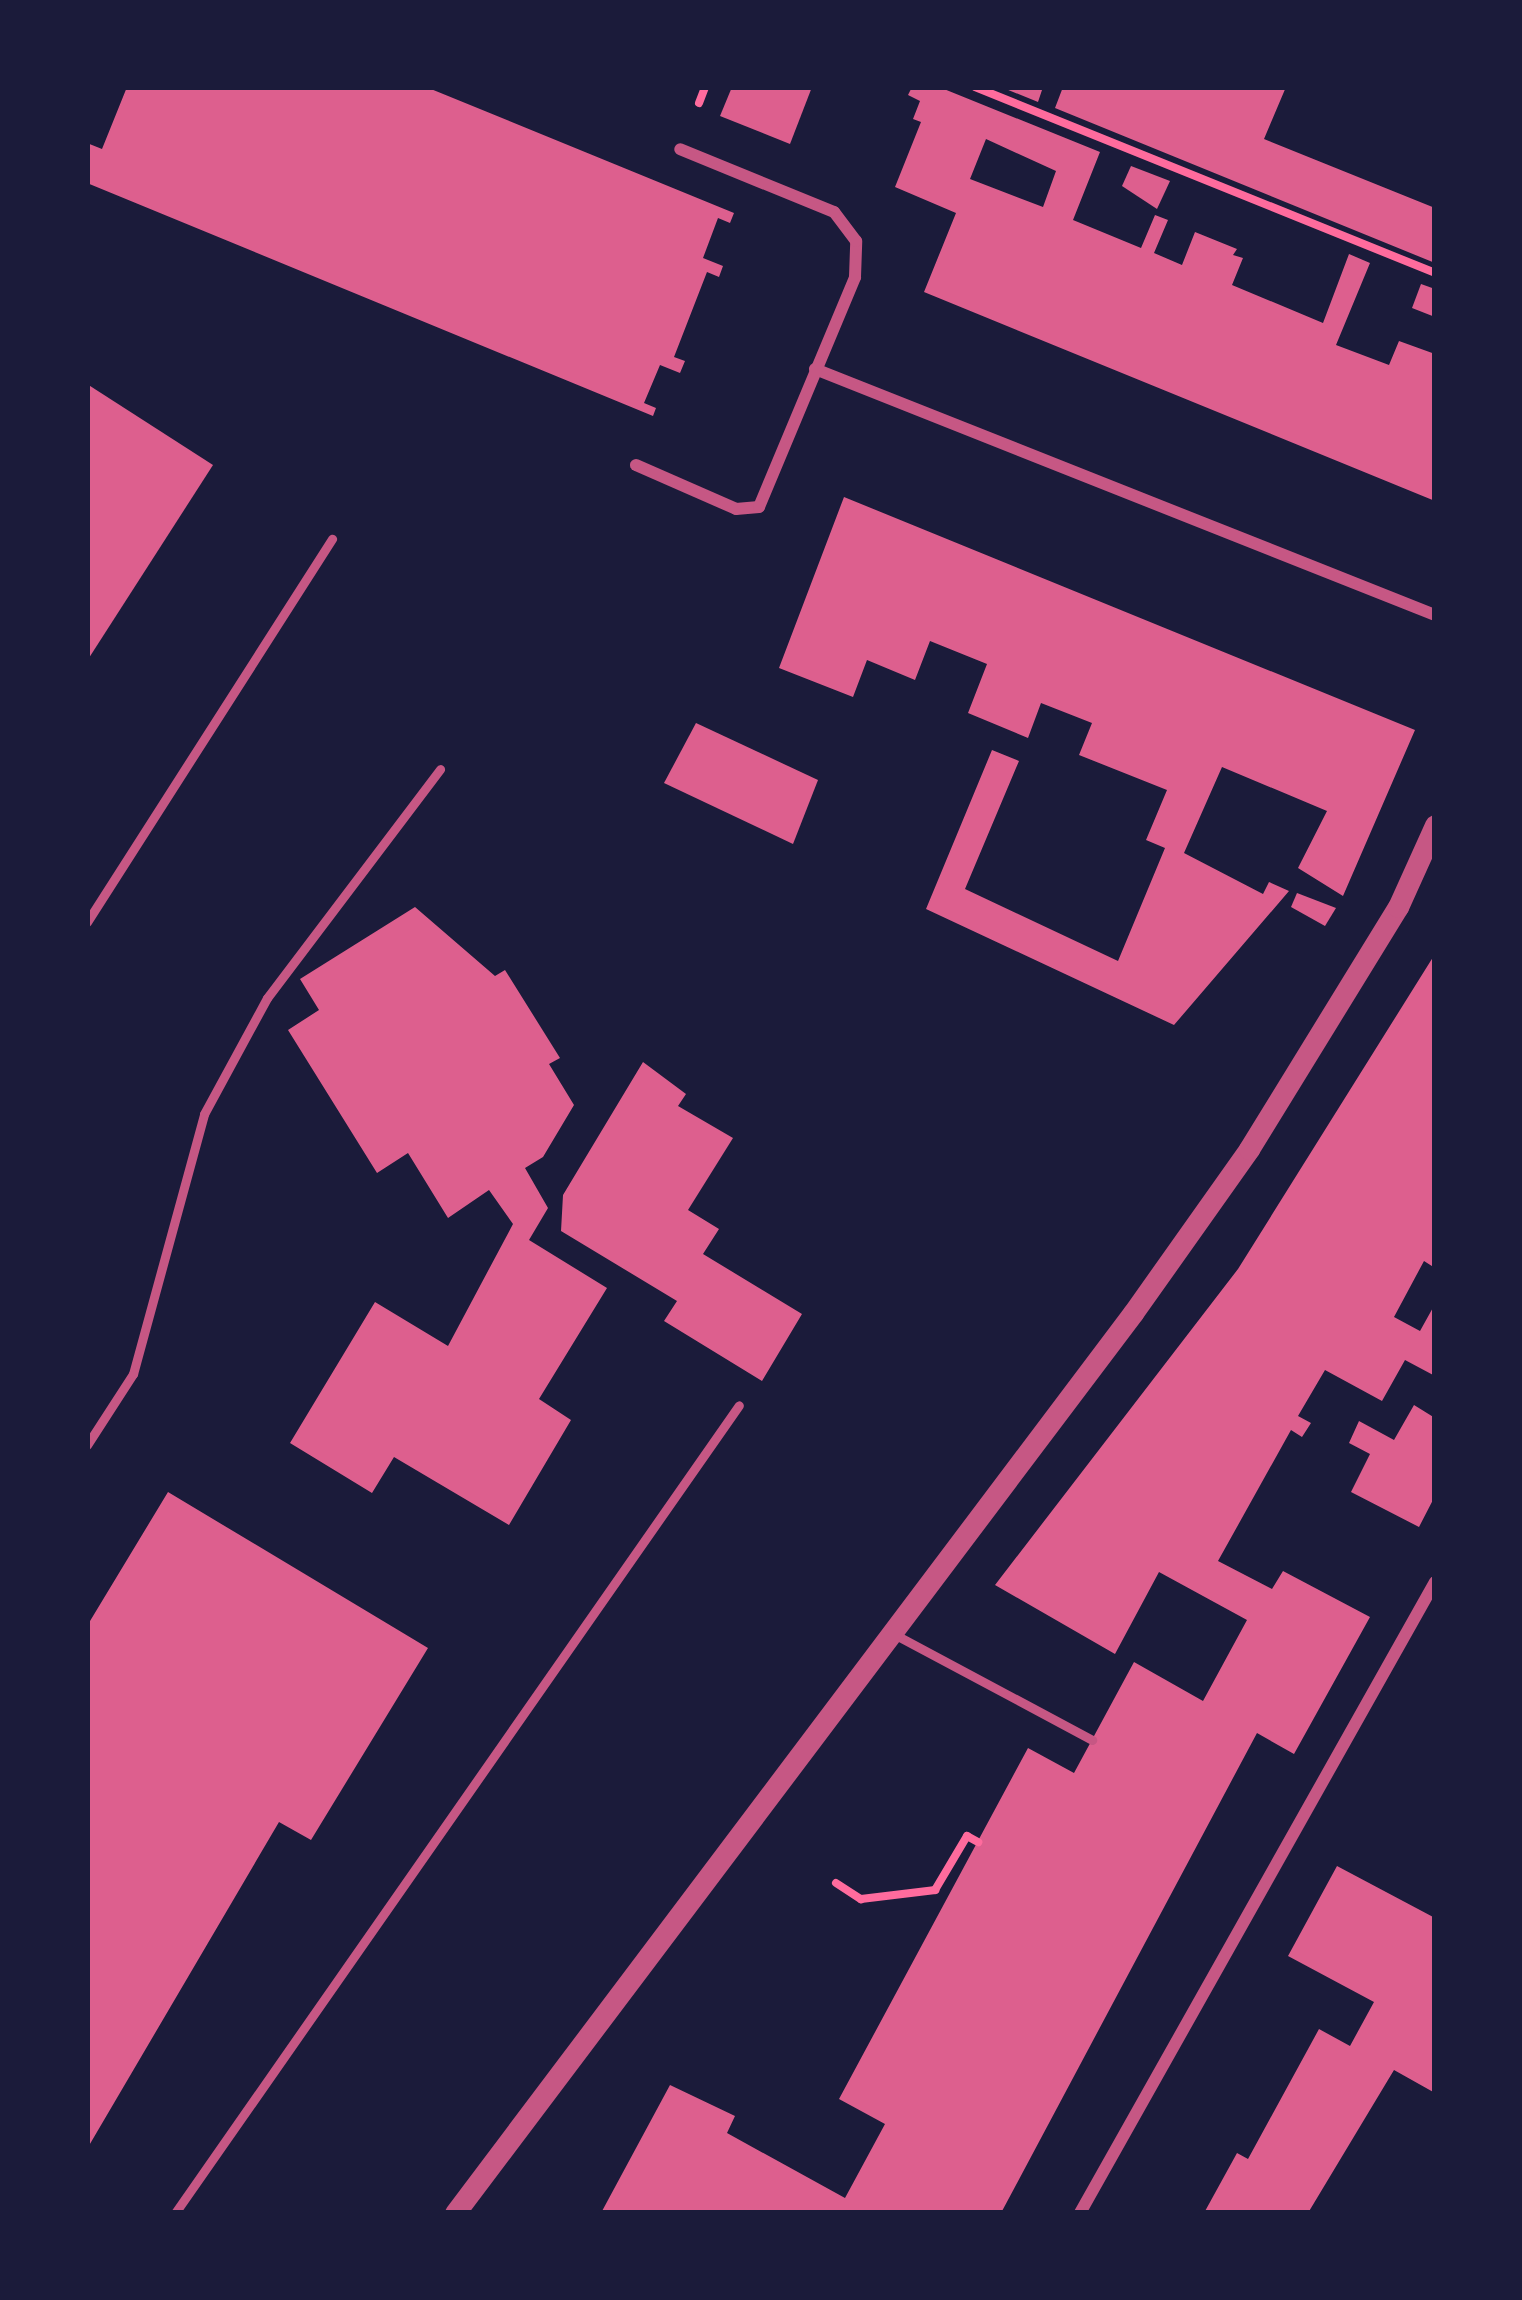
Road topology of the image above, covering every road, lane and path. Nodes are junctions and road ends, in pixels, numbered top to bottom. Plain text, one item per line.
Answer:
1 (974, 87) edge
2 (680, 149) dead end
3 (1435, 273) edge
4 (815, 368) junction
5 (635, 466) dead end
6 (332, 539) dead end
7 (1435, 615) edge
8 (440, 769) dead end
9 (1435, 825) edge
10 (87, 922) edge
11 (739, 1405) dead end
12 (87, 1444) edge
13 (1435, 1582) edge
14 (892, 1633) junction
15 (1092, 1739) dead end
16 (978, 1842) dead end
17 (836, 1883) dead end
18 (175, 2213) edge
19 (455, 2213) edge
20 (1080, 2213) edge

1 - 3 path
2 - 4 street
4 - 5 street
4 - 7 street
6 - 10 lane
8 - 12 lane
9 - 14 street
11 - 18 lane
13 - 20 street
14 - 15 lane
14 - 19 street
16 - 17 path

